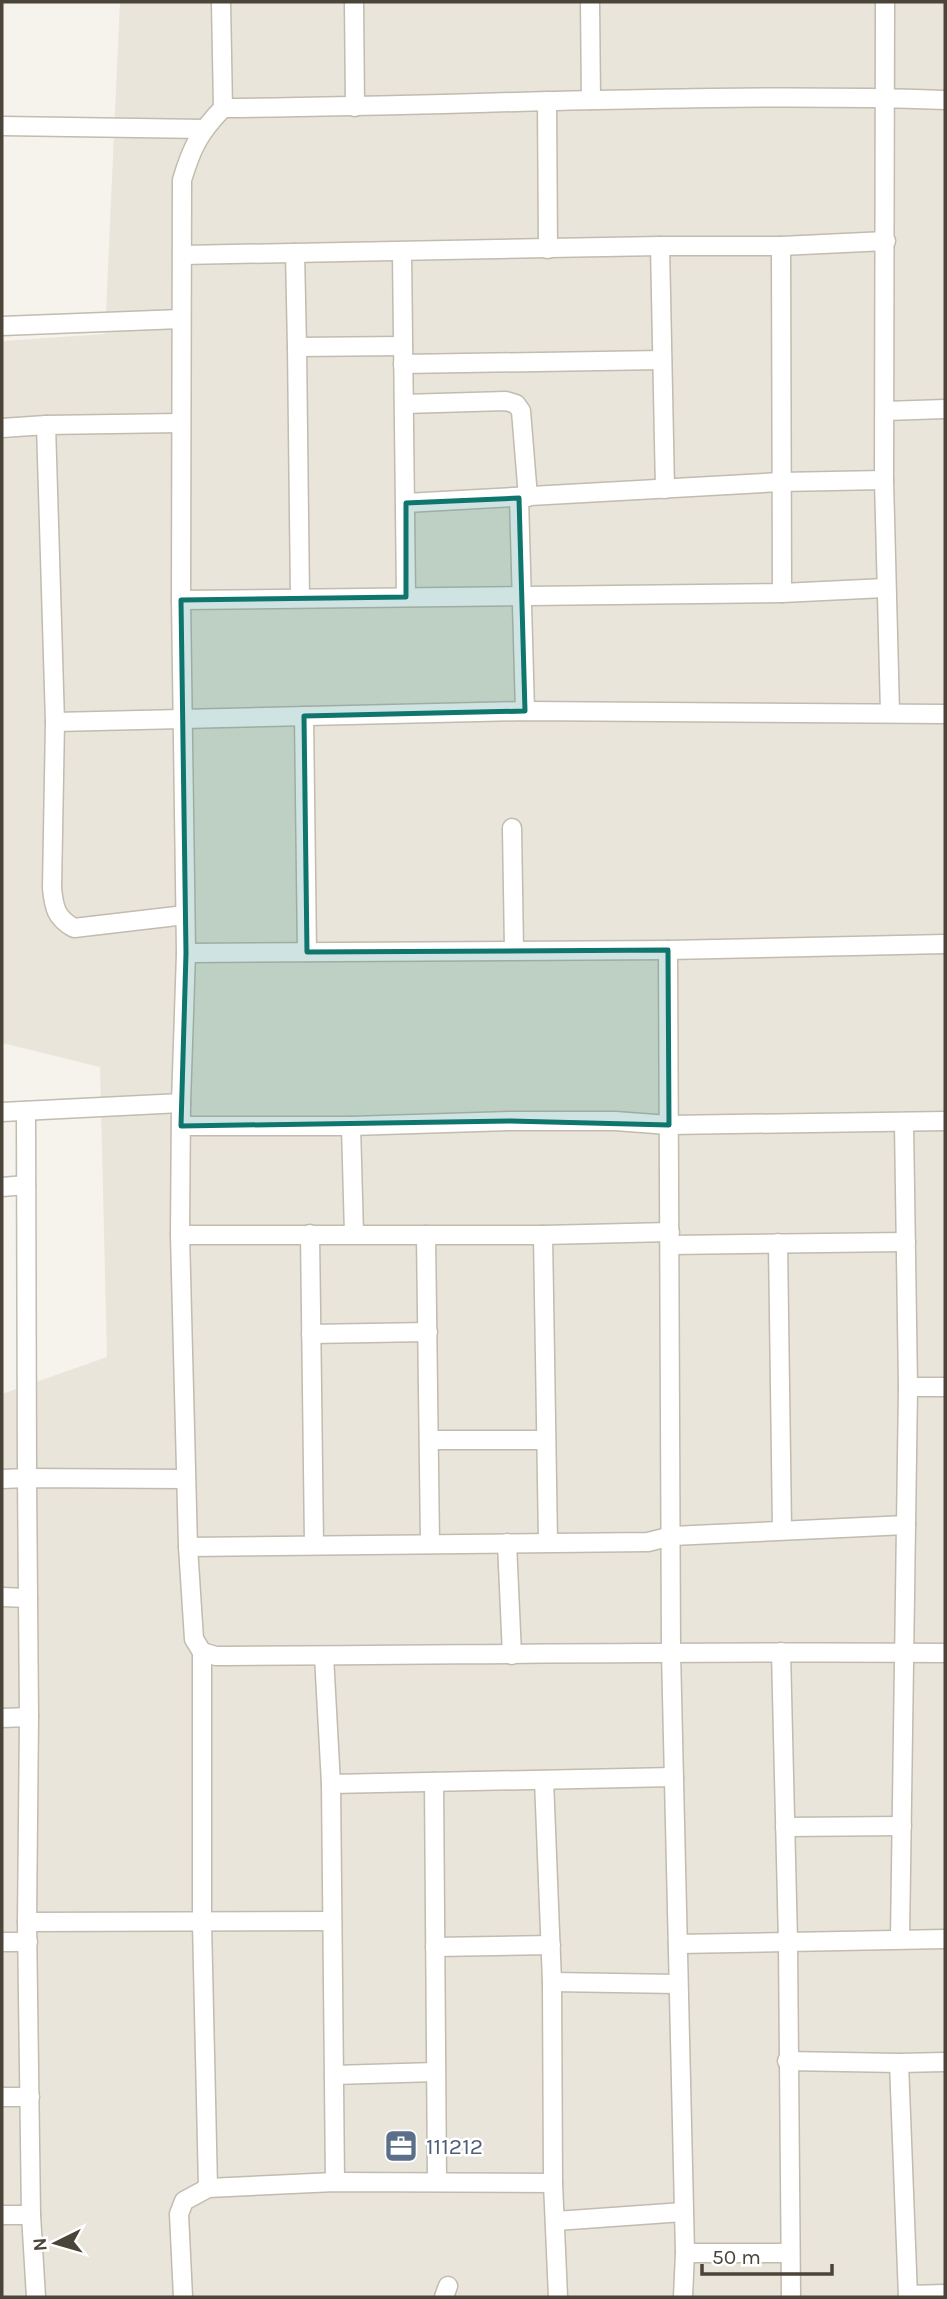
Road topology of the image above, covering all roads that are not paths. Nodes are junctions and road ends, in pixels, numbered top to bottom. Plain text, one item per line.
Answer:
1 (221, 2) edge
2 (354, 2) edge
3 (590, 2) edge
4 (885, 2) edge
5 (886, 98) junction
6 (591, 100) junction
7 (945, 100) edge
8 (547, 101) junction
9 (355, 107) junction
10 (223, 108) junction
11 (2, 126) edge
12 (204, 128) junction
13 (886, 241) junction
14 (660, 246) junction
15 (781, 246) junction
16 (548, 249) junction
17 (402, 251) junction
18 (295, 253) junction
19 (183, 255) junction
20 (181, 319) junction
21 (2, 326) edge
22 (297, 347) junction
23 (403, 355) junction
24 (662, 360) junction
25 (404, 404) junction
26 (945, 408) edge
27 (885, 411) junction
28 (180, 423) junction
29 (46, 425) junction
30 (2, 428) edge
31 (884, 480) junction
32 (780, 482) junction
33 (665, 489) junction
34 (523, 498) junction
35 (406, 503) junction
36 (885, 588) junction
37 (782, 593) junction
38 (406, 597) junction
39 (520, 597) junction
40 (300, 598) junction
41 (181, 600) junction
42 (525, 711) junction
43 (890, 712) junction
44 (945, 714) edge
45 (304, 716) junction
46 (183, 719) junction
47 (55, 722) junction
48 (512, 828) dead end
49 (185, 915) junction
50 (945, 944) edge
51 (514, 950) junction
52 (668, 950) junction
53 (307, 952) junction
54 (186, 953) junction
55 (181, 1103) junction
56 (26, 1111) junction
57 (2, 1112) edge
58 (945, 1121) edge
59 (904, 1124) junction
60 (669, 1125) junction
61 (181, 1126) junction
62 (351, 1126) junction
63 (26, 1185) junction
64 (2, 1187) edge
65 (310, 1234) junction
66 (354, 1234) junction
67 (180, 1235) junction
68 (426, 1235) junction
69 (543, 1235) junction
70 (670, 1238) junction
71 (906, 1242) junction
72 (778, 1243) junction
73 (428, 1332) junction
74 (312, 1334) junction
75 (908, 1387) junction
76 (945, 1387) edge
77 (429, 1440) junction
78 (546, 1440) junction
79 (27, 1478) junction
80 (2, 1479) edge
81 (185, 1479) junction
82 (906, 1525) junction
83 (782, 1529) junction
84 (672, 1536) junction
85 (548, 1542) junction
86 (507, 1543) junction
87 (314, 1544) junction
88 (430, 1544) junction
89 (188, 1547) junction
90 (2, 1597) edge
91 (28, 1598) junction
92 (671, 1651) junction
93 (202, 1652) junction
94 (781, 1652) junction
95 (905, 1652) junction
96 (945, 1653) edge
97 (512, 1655) junction
98 (324, 1656) junction
99 (29, 1717) junction
100 (2, 1718) edge
101 (674, 1777) junction
102 (544, 1780) junction
103 (434, 1783) junction
104 (331, 1784) junction
105 (902, 1826) junction
106 (785, 1827) junction
107 (332, 1921) junction
108 (27, 1922) junction
109 (202, 1923) junction
110 (900, 1939) junction
111 (945, 1939) edge
112 (2, 1942) edge
113 (28, 1942) junction
114 (788, 1942) junction
115 (678, 1944) junction
116 (551, 1945) junction
117 (435, 1947) junction
118 (552, 1982) junction
119 (678, 1984) junction
120 (788, 2061) junction
121 (945, 2062) edge
122 (899, 2063) junction
123 (436, 2072) junction
124 (334, 2075) junction
125 (30, 2097) junction
126 (2, 2098) edge
127 (437, 2181) junction
128 (335, 2182) junction
129 (553, 2183) junction
130 (208, 2188) junction
131 (683, 2212) junction
132 (31, 2215) junction
133 (2, 2216) edge
134 (556, 2221) junction
135 (685, 2253) junction
136 (790, 2253) junction
137 (945, 2294) edge
138 (908, 2296) edge
139 (36, 2297) edge
140 (183, 2297) edge
141 (558, 2297) edge
142 (683, 2297) edge
143 (792, 2297) edge

1 - 10 street
2 - 9 street
3 - 6 street
4 - 5 street
5 - 6 street
5 - 7 street
5 - 13 street
6 - 8 street
8 - 9 street
8 - 16 street
9 - 10 street
10 - 12 street
11 - 12 street
12 - 19 street
13 - 15 street
13 - 27 street
14 - 15 street
14 - 16 street
14 - 24 street
15 - 32 street
16 - 17 street
17 - 18 street
17 - 23 street
18 - 19 street
18 - 22 street
19 - 20 street
20 - 21 street
20 - 28 street
22 - 23 street
22 - 40 street
23 - 24 street
23 - 25 street
24 - 33 street
25 - 34 street
25 - 35 street
26 - 27 street
27 - 31 street
28 - 29 street
28 - 41 street
29 - 30 street
29 - 47 street
31 - 32 street
31 - 36 street
32 - 33 street
32 - 37 street
33 - 34 street
34 - 35 street
34 - 39 street
35 - 38 street
36 - 37 street
36 - 43 street
37 - 39 street
38 - 39 street
38 - 40 street
39 - 42 street
40 - 41 street
41 - 46 street
42 - 43 street
42 - 45 street
43 - 44 street
45 - 46 street
45 - 53 street
46 - 47 street
46 - 49 street
47 - 49 street
48 - 51 street
49 - 54 street
50 - 52 street
51 - 52 street
51 - 53 street
52 - 60 street
53 - 54 street
54 - 55 street
55 - 56 street
55 - 61 street
56 - 57 street
56 - 63 street
58 - 59 street
59 - 60 street
59 - 71 street
60 - 62 street
60 - 70 street
61 - 62 street
61 - 67 street
62 - 66 street
63 - 64 street
63 - 79 street
65 - 66 street
65 - 67 street
65 - 74 street
66 - 68 street
67 - 81 street
68 - 69 street
68 - 73 street
69 - 70 street
69 - 78 street
70 - 72 street
70 - 84 street
71 - 72 street
71 - 75 street
72 - 83 street
73 - 74 street
73 - 77 street
74 - 87 street
75 - 76 street
75 - 82 street
77 - 78 street
77 - 88 street
78 - 85 street
79 - 80 street
79 - 81 street
79 - 91 street
81 - 89 street
82 - 83 street
82 - 95 street
83 - 84 street
84 - 85 street
84 - 92 street
85 - 86 street
86 - 88 street
86 - 97 street
87 - 88 street
87 - 89 street
89 - 93 street
90 - 91 street
91 - 99 street
92 - 94 street
92 - 97 street
92 - 101 street
93 - 98 street
93 - 109 street
94 - 95 street
94 - 106 street
95 - 96 street
95 - 105 street
97 - 98 street
98 - 104 street
99 - 100 street
99 - 108 street
101 - 102 street
101 - 115 street
102 - 103 street
102 - 116 street
103 - 104 street
103 - 117 street
104 - 107 street
105 - 106 street
105 - 110 street
106 - 114 street
107 - 109 street
107 - 124 street
108 - 109 street
108 - 113 street
109 - 130 street
110 - 111 street
110 - 114 street
112 - 113 street
113 - 125 street
114 - 115 street
114 - 120 street
115 - 119 street
116 - 117 street
116 - 118 street
117 - 123 street
118 - 119 street
118 - 129 street
119 - 131 street
120 - 122 street
120 - 136 street
121 - 122 street
122 - 138 street
123 - 124 street
123 - 127 street
124 - 128 street
125 - 126 street
125 - 132 street
127 - 128 street
127 - 129 street
128 - 130 street
129 - 134 street
130 - 140 street
131 - 134 street
131 - 135 street
132 - 133 street
132 - 139 street
134 - 141 street
135 - 136 street
135 - 142 street
136 - 143 street
137 - 138 street

